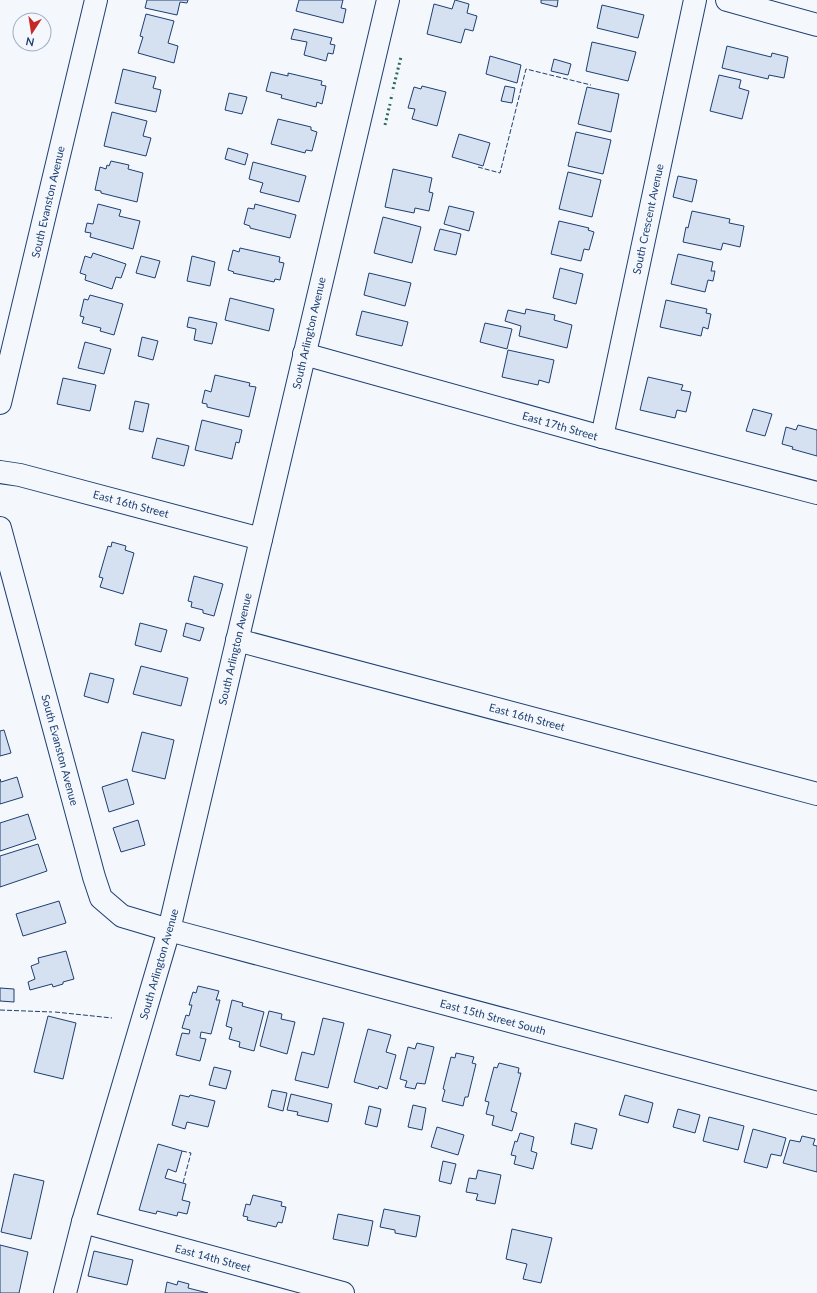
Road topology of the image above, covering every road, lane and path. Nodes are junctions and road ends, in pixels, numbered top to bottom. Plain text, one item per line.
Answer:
1 (96, 0) edge
2 (388, 0) edge
3 (695, 0) edge
4 (727, 0) edge
5 (817, 25) edge
6 (304, 354) junction
7 (0, 403) edge
8 (602, 437) junction
9 (0, 472) edge
10 (817, 493) edge
11 (0, 528) edge
12 (261, 539) junction
13 (237, 640) junction
14 (817, 794) edge
15 (169, 930) junction
16 (817, 1103) edge
17 (83, 1222) junction
18 (65, 1293) edge
19 (343, 1293) edge

1 - 7 street, South Evanston Avenue
2 - 6 street, South Arlington Avenue
3 - 8 street, South Crescent Avenue
4 - 5 street
6 - 8 street, East 17th Street
6 - 12 street, South Arlington Avenue
8 - 10 street, East 17th Street
9 - 12 street, East 16th Street
11 - 15 street, South Evanston Avenue
12 - 13 street, South Arlington Avenue
13 - 14 street, East 16th Street
13 - 15 street, South Arlington Avenue
15 - 16 street, East 15th Street South
15 - 17 street, South Arlington Avenue
17 - 18 street, South Arlington Avenue
17 - 19 street, East 14th Street

